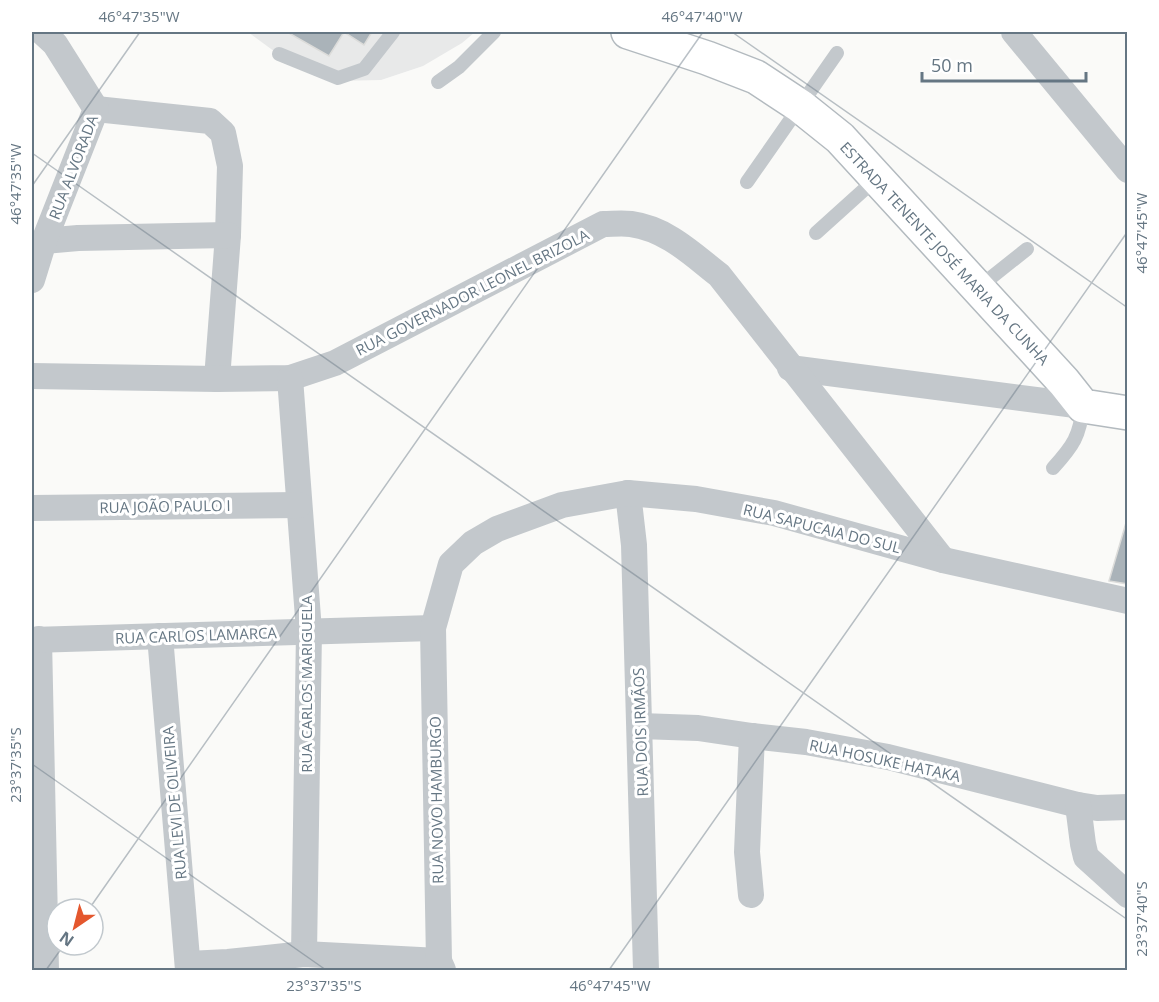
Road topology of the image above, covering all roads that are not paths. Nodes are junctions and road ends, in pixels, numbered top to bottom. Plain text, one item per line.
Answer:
1 (42, 32) edge
2 (393, 32) edge
3 (494, 32) edge
4 (628, 32) edge
5 (1014, 32) edge
6 (837, 53) dead end
7 (279, 54) dead end
8 (438, 82) dead end
9 (800, 106) junction
10 (96, 110) junction
11 (1128, 170) edge
12 (878, 177) junction
13 (747, 182) dead end
14 (816, 233) dead end
15 (228, 235) junction
16 (44, 241) junction
17 (1027, 249) dead end
18 (32, 280) edge
19 (978, 288) junction
20 (790, 368) junction
21 (32, 376) edge
22 (290, 378) junction
23 (217, 380) junction
24 (1083, 406) junction
25 (1128, 413) edge
26 (1053, 468) dead end
27 (628, 493) junction
28 (298, 505) junction
29 (32, 508) edge
30 (943, 560) junction
31 (1128, 602) edge
32 (433, 628) junction
33 (309, 631) junction
34 (160, 636) junction
35 (35, 640) edge
36 (640, 726) junction
37 (752, 736) junction
38 (1078, 805) junction
39 (1128, 807) edge
40 (751, 895) dead end
41 (1128, 895) edge
42 (304, 954) junction
43 (228, 966) edge
44 (441, 966) edge
45 (188, 967) edge
46 (46, 970) edge
47 (646, 970) edge

1 - 10 street, RUA ALVORADA
2 - 7 lane
3 - 8 lane
4 - 9 main road, ESTRADA TENENTE JOSÉ MARIA DA CUNHA
5 - 11 street
6 - 9 lane
9 - 12 main road, ESTRADA TENENTE JOSÉ MARIA DA CUNHA
9 - 13 lane
10 - 15 street
10 - 16 street, RUA ALVORADA
12 - 14 lane
12 - 19 main road, ESTRADA TENENTE JOSÉ MARIA DA CUNHA
15 - 16 street
15 - 23 street
16 - 18 street, RUA ALVORADA
17 - 19 lane
19 - 24 main road, ESTRADA TENENTE JOSÉ MARIA DA CUNHA
20 - 22 street, RUA GOVERNADOR LEONEL BRIZOLA
20 - 24 street
20 - 30 street, RUA GOVERNADOR LEONEL BRIZOLA
21 - 23 street, RUA GOVERNADOR LEONEL BRIZOLA
22 - 23 street, RUA GOVERNADOR LEONEL BRIZOLA
22 - 28 street, RUA CARLOS MARIGUELA
24 - 25 main road
24 - 26 lane
27 - 30 street, RUA SAPUCAIA DO SUL
27 - 32 street, RUA SAPUCAIA DO SUL
27 - 36 street, RUA DOIS IRMÃOS
28 - 29 street, RUA JOÃO PAULO I
28 - 33 street, RUA CARLOS MARIGUELA
30 - 31 street, RUA SAPUCAIA DO SUL
32 - 33 street, RUA CARLOS LAMARCA
32 - 44 street, RUA NOVO HAMBURGO
33 - 34 street, RUA CARLOS LAMARCA
33 - 42 street, RUA CARLOS MARIGUELA
34 - 35 street, RUA CARLOS LAMARCA
34 - 45 street, RUA LEVI DE OLIVEIRA
35 - 46 street
36 - 37 street, RUA HOSUKE HATAKA
36 - 47 street, RUA DOIS IRMÃOS
37 - 38 street, RUA HOSUKE HATAKA
37 - 40 street
38 - 39 street, RUA HOSUKE HATAKA
38 - 41 street
42 - 43 street
42 - 44 street
43 - 45 street

